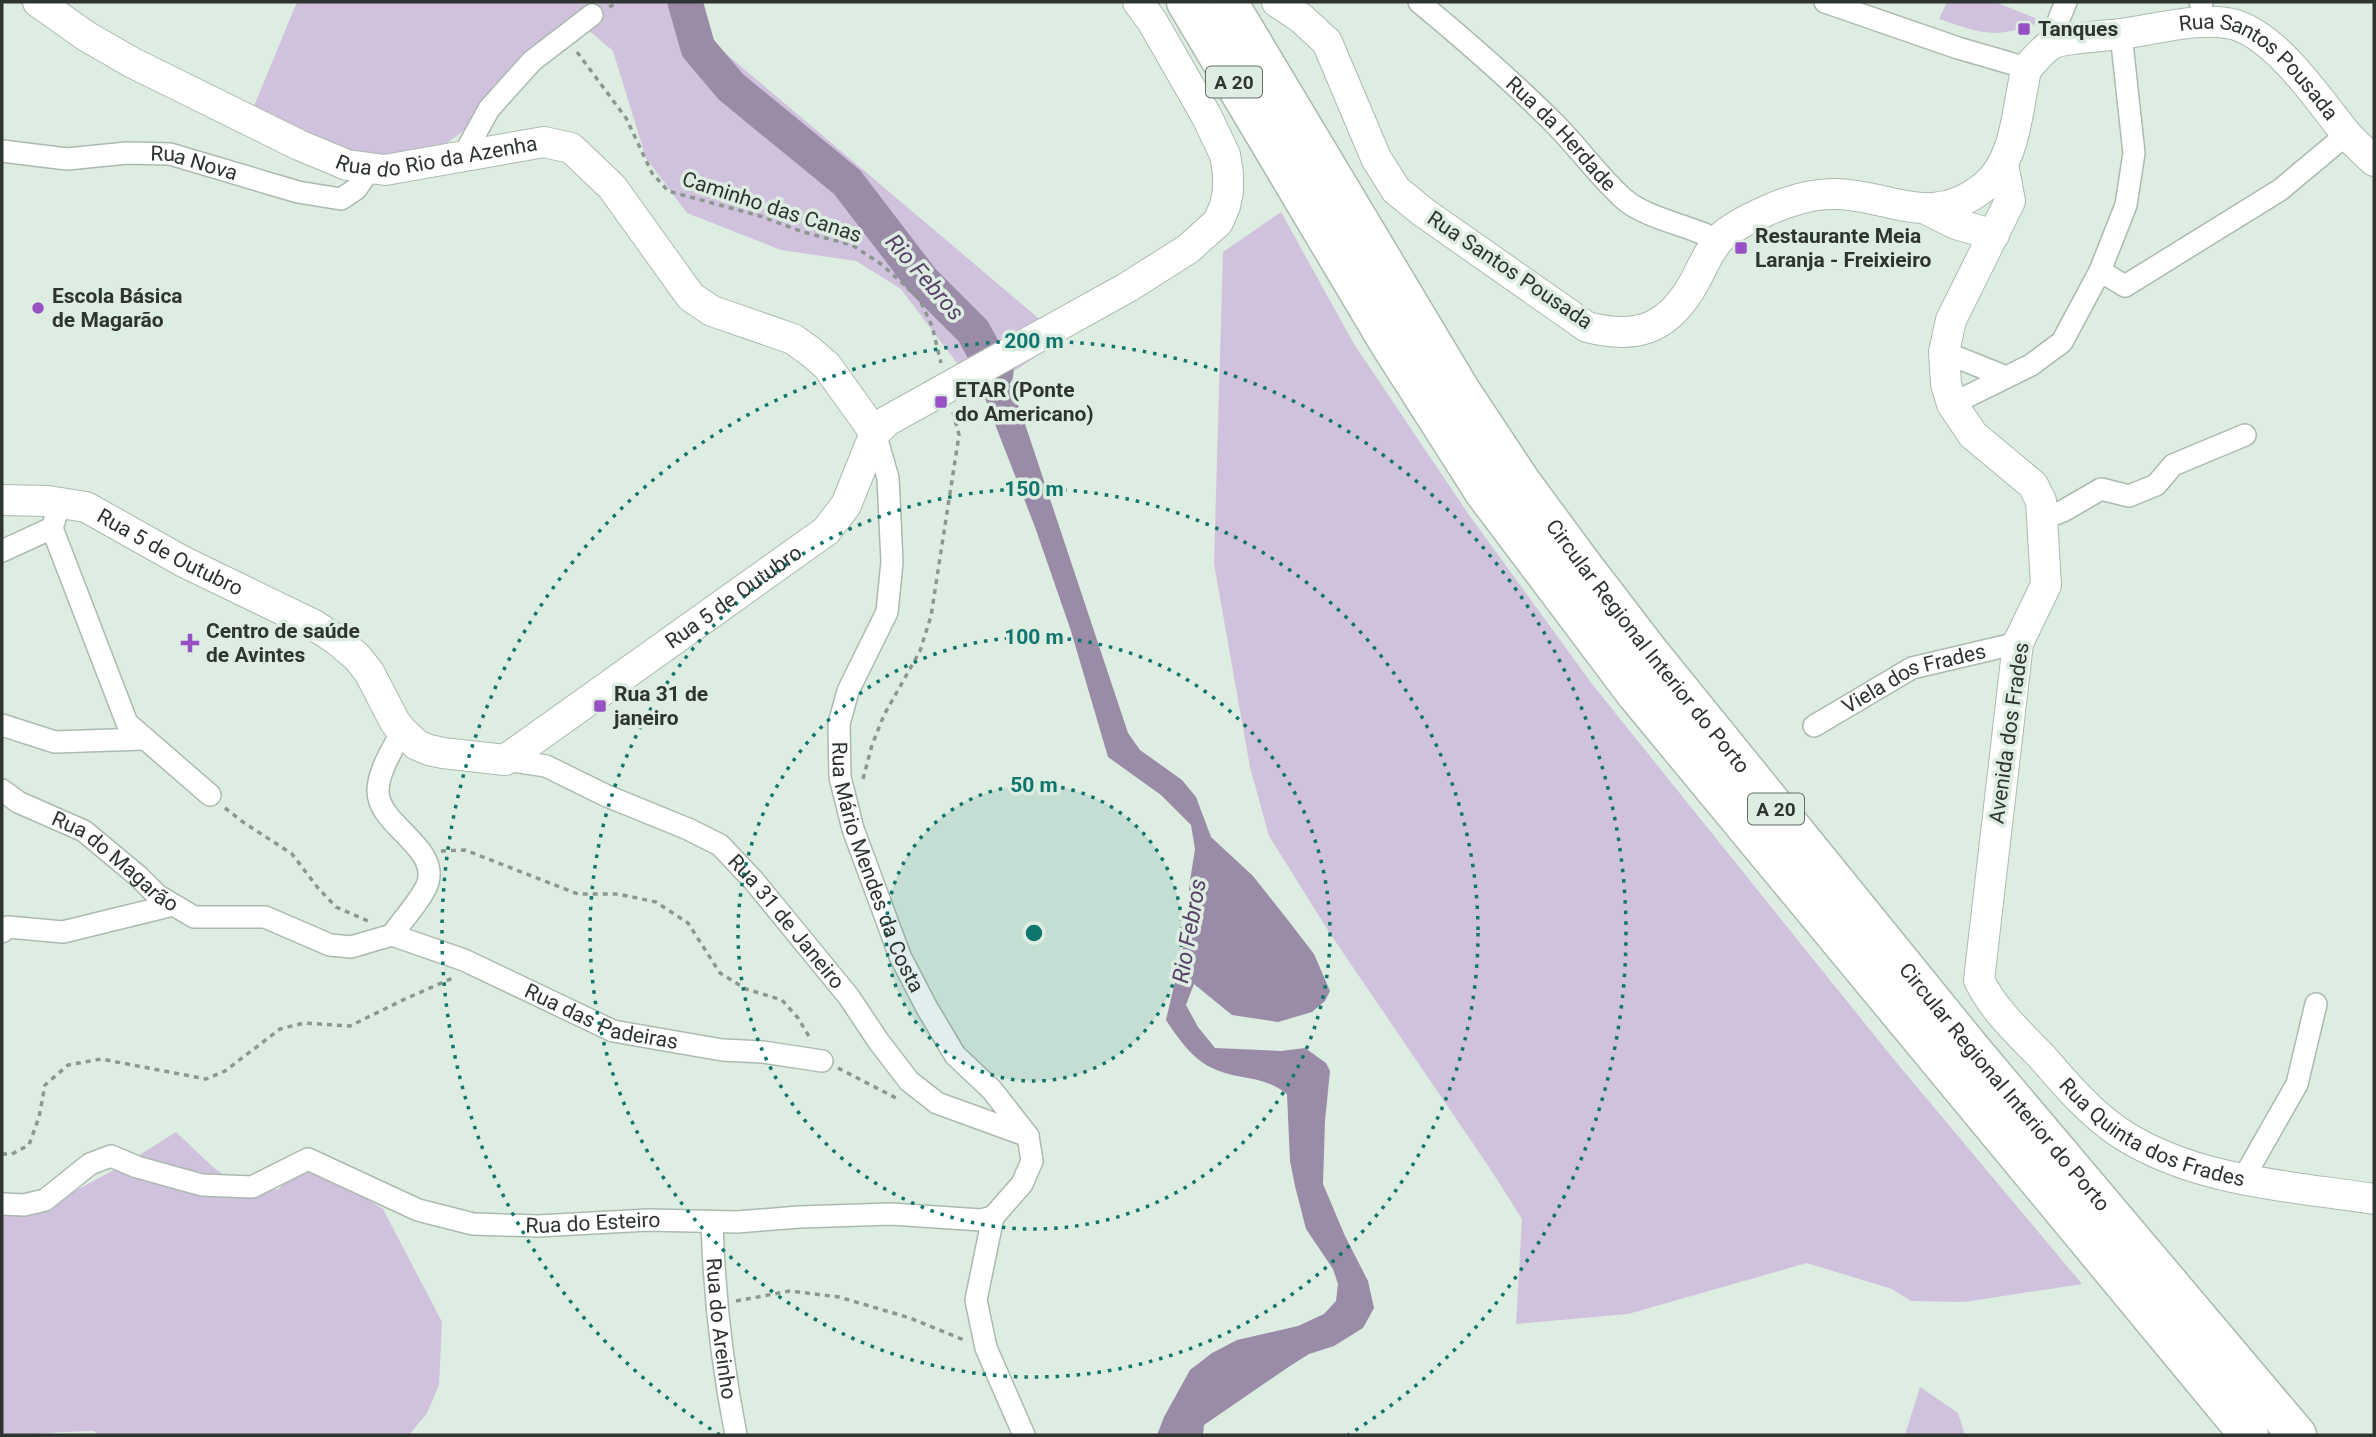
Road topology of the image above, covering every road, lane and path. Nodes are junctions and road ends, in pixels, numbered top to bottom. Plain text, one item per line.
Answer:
1 (38, 2) edge
2 (1138, 2) edge
3 (1186, 2) edge
4 (1228, 2) edge
5 (1277, 2) edge
6 (1419, 2) edge
7 (1825, 2) edge
8 (2066, 2) edge
9 (2202, 7) edge
10 (592, 15) dead end
11 (2121, 34) junction
12 (564, 37) junction
13 (2053, 43) junction
14 (2027, 68) junction
15 (2347, 134) junction
16 (2, 151) edge
17 (1297, 151) junction
18 (463, 156) junction
19 (2374, 161) edge
20 (2003, 164) junction
21 (372, 168) junction
22 (1926, 209) junction
23 (1994, 235) junction
24 (1718, 240) junction
25 (2100, 271) junction
26 (1944, 352) junction
27 (942, 369) dead end
28 (2006, 377) junction
29 (951, 404) dead end
30 (1952, 404) junction
31 (875, 433) junction
32 (2245, 435) dead end
33 (2, 500) edge
34 (57, 515) junction
35 (2042, 519) junction
36 (2, 551) edge
37 (2018, 643) junction
38 (2, 725) edge
39 (1814, 726) dead end
40 (402, 732) junction
41 (143, 739) junction
42 (505, 760) junction
43 (2, 790) edge
44 (210, 795) joint
45 (850, 814) junction
46 (422, 854) junction
47 (173, 905) junction
48 (2, 932) edge
49 (391, 935) junction
50 (477, 966) junction
51 (1979, 981) joint
52 (2316, 1004) dead end
53 (822, 1061) joint
54 (1028, 1136) junction
55 (2, 1154) edge
56 (2244, 1179) junction
57 (2374, 1199) edge
58 (2, 1204) edge
59 (993, 1217) junction
60 (712, 1222) junction
61 (717, 1305) junction
62 (986, 1348) junction
63 (736, 1435) edge
64 (1024, 1435) edge
65 (2249, 1435) edge
66 (2297, 1435) edge

1 - 21 street, Rua do Rio da Azenha
2 - 31 street
3 - 17 highway, Circular Regional Interior do Porto / A 20
4 - 17 highway, Circular Regional Interior do Porto / A 20
5 - 24 street, Rua Santos Pousada
6 - 24 street, Rua da Herdade
7 - 14 street
8 - 13 street
9 - 11 street, Rua Santos Pousada
9 - 15 street, Rua Santos Pousada
10 - 12 street
11 - 13 street, Rua Santos Pousada
11 - 25 street
12 - 18 street
12 - 27 path, Caminho das Canas
13 - 14 street
14 - 20 street, Rua Santos Pousada
15 - 19 street, Rua Santos Pousada
15 - 25 street
16 - 21 street, Rua Nova
17 - 65 highway, Circular Regional Interior do Porto / A 20
17 - 66 highway, Circular Regional Interior do Porto / A 20
18 - 21 street, Rua do Rio da Azenha
18 - 31 street, Rua do Rio da Azenha
20 - 22 street, Rua Santos Pousada
20 - 23 street, Avenida dos Frades
22 - 23 street, Rua Santos Pousada
22 - 24 street, Rua Santos Pousada
23 - 26 street, Avenida dos Frades
25 - 28 street
26 - 28 street
26 - 30 street, Avenida dos Frades
28 - 30 street
29 - 45 path
30 - 35 street, Avenida dos Frades
31 - 42 street, Rua 5 de Outubro
31 - 45 street, Rua Mário Mendes da Costa
32 - 35 street
33 - 34 street, Rua 5 de Outubro
34 - 36 street
34 - 40 street, Rua 5 de Outubro
34 - 41 street
35 - 37 street, Avenida dos Frades
37 - 39 street, Viela dos Frades
37 - 51 street, Avenida dos Frades
38 - 41 street
40 - 42 street, Rua 5 de Outubro
40 - 46 street
41 - 44 street
42 - 54 street, Rua 31 de Janeiro
43 - 47 street, Rua do Magarão
44 - 49 path
45 - 54 street, Rua Mário Mendes da Costa
46 - 49 street
46 - 53 path
47 - 48 street
47 - 49 street, Rua do Magarão
49 - 50 street, Rua das Padeiras
50 - 53 street, Rua das Padeiras
50 - 55 path
51 - 56 street, Rua Quinta dos Frades
52 - 56 street
54 - 59 street
56 - 57 street, Rua Quinta dos Frades
58 - 60 street, Rua do Esteiro
59 - 60 street, Rua do Esteiro
59 - 62 street
60 - 61 street, Rua do Areinho
61 - 62 path
61 - 63 street, Rua do Areinho
62 - 64 street

